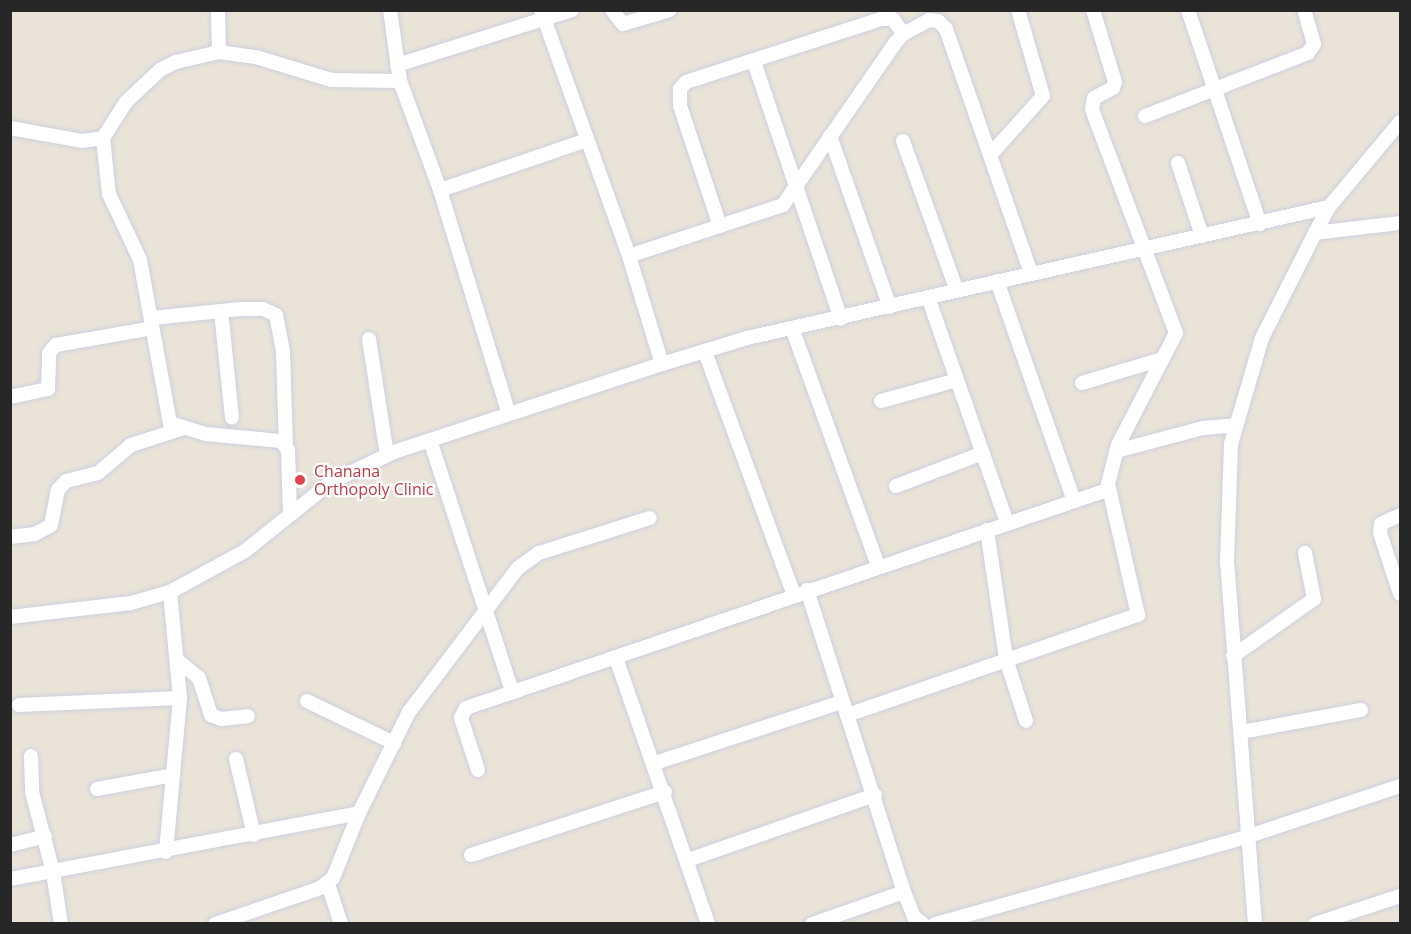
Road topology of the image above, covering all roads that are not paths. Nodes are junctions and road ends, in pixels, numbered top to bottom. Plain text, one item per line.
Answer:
1 (218, 10) edge
2 (390, 10) edge
3 (572, 10) edge
4 (612, 10) edge
5 (670, 10) edge
6 (1018, 10) edge
7 (1093, 10) edge
8 (1188, 10) edge
9 (1304, 10) edge
10 (542, 16) edge
11 (903, 34) junction
12 (219, 52) junction
13 (754, 62) junction
14 (397, 65) junction
15 (400, 81) junction
16 (1215, 92) junction
17 (1145, 116) dead end
18 (1401, 123) edge
19 (10, 128) edge
20 (830, 136) junction
21 (103, 138) junction
22 (587, 140) junction
23 (903, 141) dead end
24 (991, 154) junction
25 (1178, 163) dead end
26 (796, 186) junction
27 (440, 190) junction
28 (1329, 207) junction
29 (1401, 223) edge
30 (1260, 224) junction
31 (720, 226) junction
32 (1315, 233) junction
33 (1202, 236) junction
34 (1145, 248) junction
35 (628, 256) junction
36 (1031, 273) junction
37 (997, 280) junction
38 (957, 291) junction
39 (928, 297) junction
40 (890, 307) junction
41 (221, 311) junction
42 (842, 319) junction
43 (153, 323) junction
44 (792, 328) junction
45 (369, 339) dead end
46 (705, 352) junction
47 (1162, 359) junction
48 (662, 364) junction
49 (957, 380) junction
50 (1082, 383) dead end
51 (10, 397) edge
52 (881, 401) dead end
53 (509, 414) junction
54 (232, 417) dead end
55 (1235, 425) junction
56 (181, 429) junction
57 (430, 440) junction
58 (286, 445) junction
59 (1116, 451) junction
60 (983, 453) junction
61 (387, 455) junction
62 (896, 486) dead end
63 (1107, 490) junction
64 (1074, 501) junction
65 (290, 514) junction
66 (1401, 515) edge
67 (650, 518) dead end
68 (1008, 523) junction
69 (987, 530) junction
70 (10, 537) edge
71 (1305, 553) dead end
72 (878, 565) junction
73 (170, 592) junction
74 (801, 592) junction
75 (1401, 594) edge
76 (486, 607) junction
77 (10, 617) edge
78 (1233, 656) junction
79 (616, 658) junction
80 (1006, 659) junction
81 (178, 661) junction
82 (512, 691) junction
83 (180, 698) junction
84 (307, 701) dead end
85 (842, 702) junction
86 (19, 705) dead end
87 (1361, 710) dead end
88 (847, 715) junction
89 (248, 716) dead end
90 (1026, 721) dead end
91 (1241, 732) junction
92 (394, 743) junction
93 (31, 756) dead end
94 (236, 759) dead end
95 (655, 764) junction
96 (478, 770) dead end
97 (173, 775) junction
98 (1401, 786) edge
99 (97, 789) dead end
100 (665, 792) junction
101 (875, 795) junction
102 (359, 813) junction
103 (254, 835) junction
104 (45, 836) junction
105 (1246, 837) junction
106 (10, 845) edge
107 (166, 852) junction
108 (471, 855) dead end
109 (688, 860) junction
110 (53, 872) junction
111 (10, 879) edge
112 (328, 884) junction
113 (904, 892) junction
114 (1401, 896) edge
115 (1344, 919) edge
116 (61, 924) edge
117 (215, 924) edge
118 (341, 924) edge
119 (708, 924) edge
120 (812, 924) edge
121 (923, 924) edge
122 (935, 924) edge
123 (1255, 924) edge
124 (1315, 924) edge

1 - 12 street
2 - 14 street
3 - 10 street
4 - 5 street
6 - 24 street
7 - 34 street
8 - 16 street
9 - 16 street
10 - 14 street
10 - 22 street
11 - 13 street
11 - 20 street
11 - 24 street
12 - 15 street
12 - 21 street
13 - 26 street
13 - 31 street
14 - 15 street
15 - 27 street
16 - 17 street
16 - 30 street
18 - 28 street
19 - 21 street
20 - 26 street
20 - 40 street
21 - 43 street
22 - 27 street
22 - 35 street
23 - 38 street
24 - 36 street
25 - 33 street
26 - 31 street
26 - 42 street
27 - 53 street
28 - 30 street
28 - 32 street
29 - 32 street
30 - 33 street
31 - 35 street
32 - 55 street
33 - 34 street
34 - 36 street
34 - 47 street
35 - 48 street
36 - 37 street
37 - 38 street
37 - 64 street
38 - 39 street
39 - 40 street
39 - 49 street
40 - 42 street
41 - 43 street
41 - 54 street
41 - 58 street
42 - 44 street
43 - 51 street
43 - 56 street
44 - 46 street
44 - 72 street
45 - 61 street
46 - 48 street
46 - 74 street
47 - 50 street
47 - 59 street
48 - 53 street
49 - 52 street
49 - 60 street
53 - 57 street
55 - 59 street
55 - 78 street
56 - 58 street
56 - 70 street
57 - 61 street
57 - 76 street
58 - 65 street
59 - 63 street
60 - 62 street
60 - 68 street
61 - 65 street
63 - 64 street
63 - 80 street
64 - 68 street
65 - 73 street
66 - 75 street
67 - 76 street
68 - 69 street
69 - 72 street
69 - 80 street
71 - 78 street
72 - 74 street
73 - 77 street
73 - 81 street
74 - 79 street
74 - 85 street
76 - 82 street
76 - 92 street
78 - 91 street
79 - 82 street
79 - 95 street
80 - 88 street
80 - 90 street
81 - 83 street
81 - 89 street
82 - 96 street
83 - 86 street
83 - 97 street
84 - 92 street
85 - 88 street
85 - 95 street
87 - 91 street
88 - 101 street
91 - 105 street
92 - 102 street
93 - 104 street
94 - 103 street
95 - 100 street
97 - 99 street
97 - 107 street
98 - 105 street
100 - 108 street
100 - 109 street
101 - 109 street
101 - 113 street
102 - 103 street
102 - 112 street
103 - 107 street
104 - 106 street
104 - 110 street
105 - 122 street
105 - 123 street
107 - 110 street
109 - 119 street
110 - 111 street
110 - 116 street
112 - 117 street
112 - 118 street
113 - 120 street
113 - 121 street
114 - 115 street
115 - 124 street

